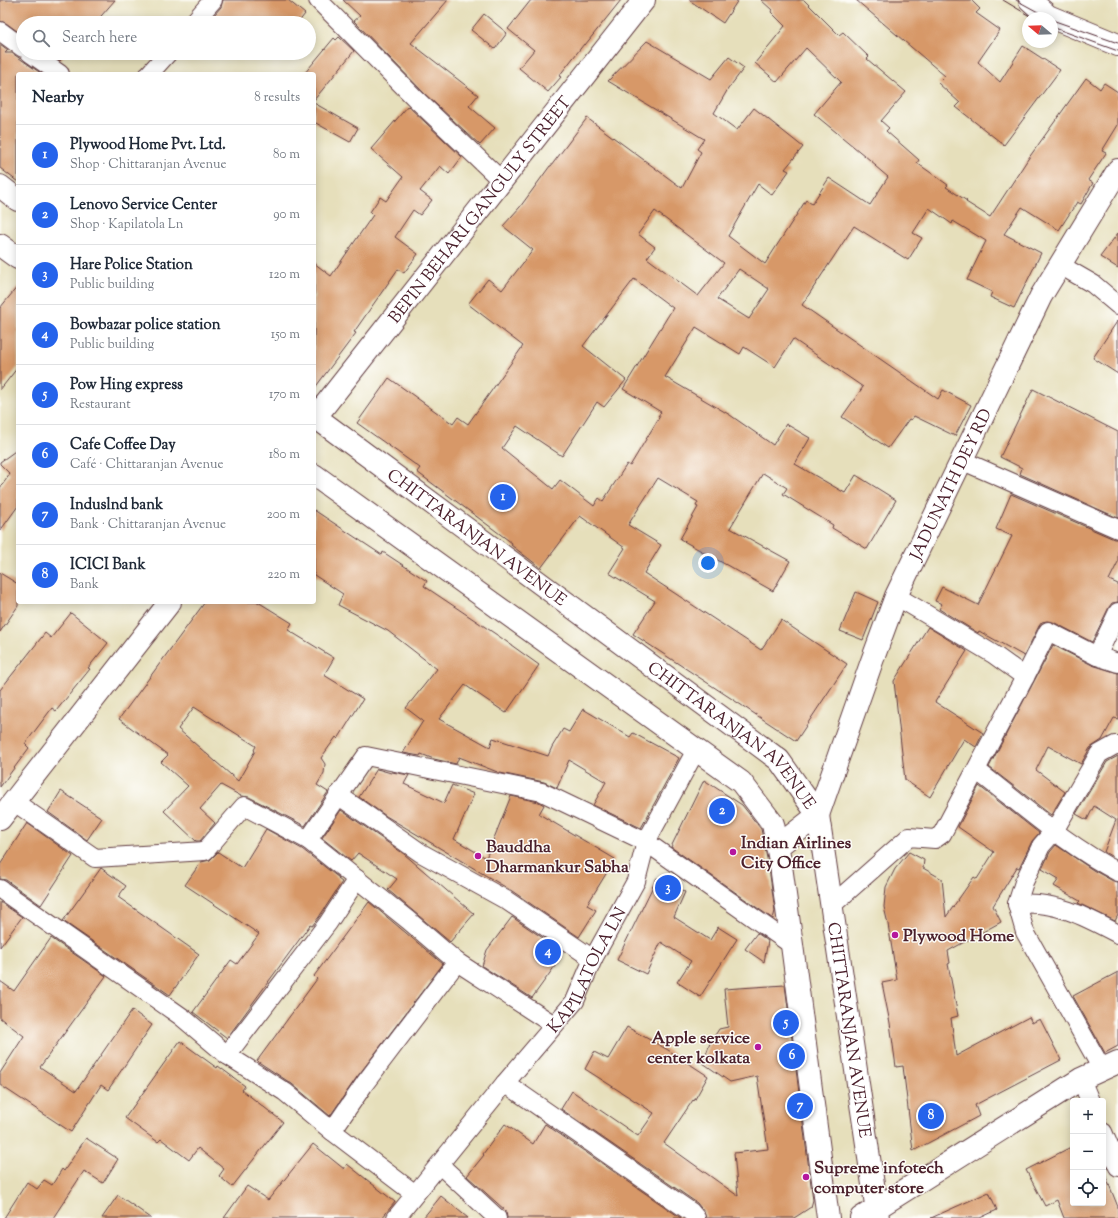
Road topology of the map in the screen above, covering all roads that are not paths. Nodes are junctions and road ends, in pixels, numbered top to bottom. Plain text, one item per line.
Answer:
1 (213, 0) edge
2 (318, 0) edge
3 (644, 0) edge
4 (1030, 0) edge
5 (200, 16) edge
6 (0, 31) edge
7 (1116, 40) edge
8 (16, 43) edge
9 (40, 60) edge
10 (162, 60) edge
11 (57, 72) edge
12 (153, 72) edge
13 (1118, 170) edge
14 (502, 181) junction
15 (0, 186) edge
16 (16, 198) edge
17 (0, 245) edge
18 (16, 257) edge
19 (1060, 265) junction
20 (1118, 304) edge
21 (316, 414) edge
22 (316, 418) edge
23 (961, 460) junction
24 (316, 476) edge
25 (1118, 529) edge
26 (896, 596) junction
27 (168, 604) edge
28 (1118, 612) edge
29 (1098, 656) junction
30 (1118, 663) edge
31 (1025, 677) junction
32 (1118, 745) edge
33 (696, 750) junction
34 (976, 770) junction
35 (338, 795) junction
36 (14, 801) junction
37 (818, 815) junction
38 (0, 818) edge
39 (1054, 831) junction
40 (308, 840) junction
41 (646, 842) junction
42 (778, 847) junction
43 (1118, 872) edge
44 (357, 879) junction
45 (0, 890) edge
46 (1017, 904) junction
47 (831, 906) junction
48 (1118, 934) edge
49 (792, 945) junction
50 (593, 959) junction
51 (457, 962) junction
52 (554, 1025) junction
53 (227, 1055) junction
54 (1110, 1066) edge
55 (1080, 1079) junction
56 (505, 1083) junction
57 (1089, 1098) edge
58 (332, 1131) junction
59 (1104, 1134) edge
60 (440, 1165) junction
61 (1118, 1167) edge
62 (415, 1194) junction
63 (872, 1215) edge
64 (396, 1218) edge
65 (497, 1218) edge
66 (696, 1218) edge
67 (828, 1218) edge

1 - 5 street
2 - 14 street
3 - 14 main road, BEPIN BEHARI GANGULY STREET
4 - 7 main road
6 - 8 street
9 - 11 street
10 - 12 street
13 - 19 main road, JADUNATH DEY RD
14 - 21 main road, BEPIN BEHARI GANGULY STREET
15 - 16 main road
17 - 18 main road
19 - 20 street
19 - 23 main road, JADUNATH DEY RD
22 - 37 main road, CHITTARANJAN AVENUE
23 - 25 street
23 - 26 main road, JADUNATH DEY RD
24 - 33 main road
26 - 31 street
26 - 37 main road, JADUNATH DEY RD
27 - 36 main road
28 - 29 street
29 - 30 street
29 - 31 street
31 - 34 street
32 - 39 street
33 - 41 street, KAPILATOLA LN
33 - 42 main road
34 - 39 street
34 - 47 street
35 - 40 street
35 - 41 street
35 - 50 street
36 - 38 main road
36 - 40 street
37 - 42 main road
37 - 47 main road, CHITTARANJAN AVENUE
39 - 43 street
39 - 46 street
40 - 44 street
41 - 49 street
41 - 50 street, KAPILATOLA LN
42 - 49 main road
44 - 51 street
44 - 53 street
45 - 53 street
46 - 48 street
46 - 54 street
47 - 63 main road, CHITTARANJAN AVENUE
49 - 67 main road
50 - 52 street, KAPILATOLA LN
51 - 52 street
51 - 58 street
52 - 56 street, KAPILATOLA LN
53 - 58 street
54 - 55 main road
55 - 57 street
55 - 63 main road
56 - 60 street, KAPILATOLA LN
56 - 66 street
58 - 62 street
59 - 61 street
60 - 62 street, KAPILATOLA LN
60 - 65 street
62 - 64 street, KAPILATOLA LN

